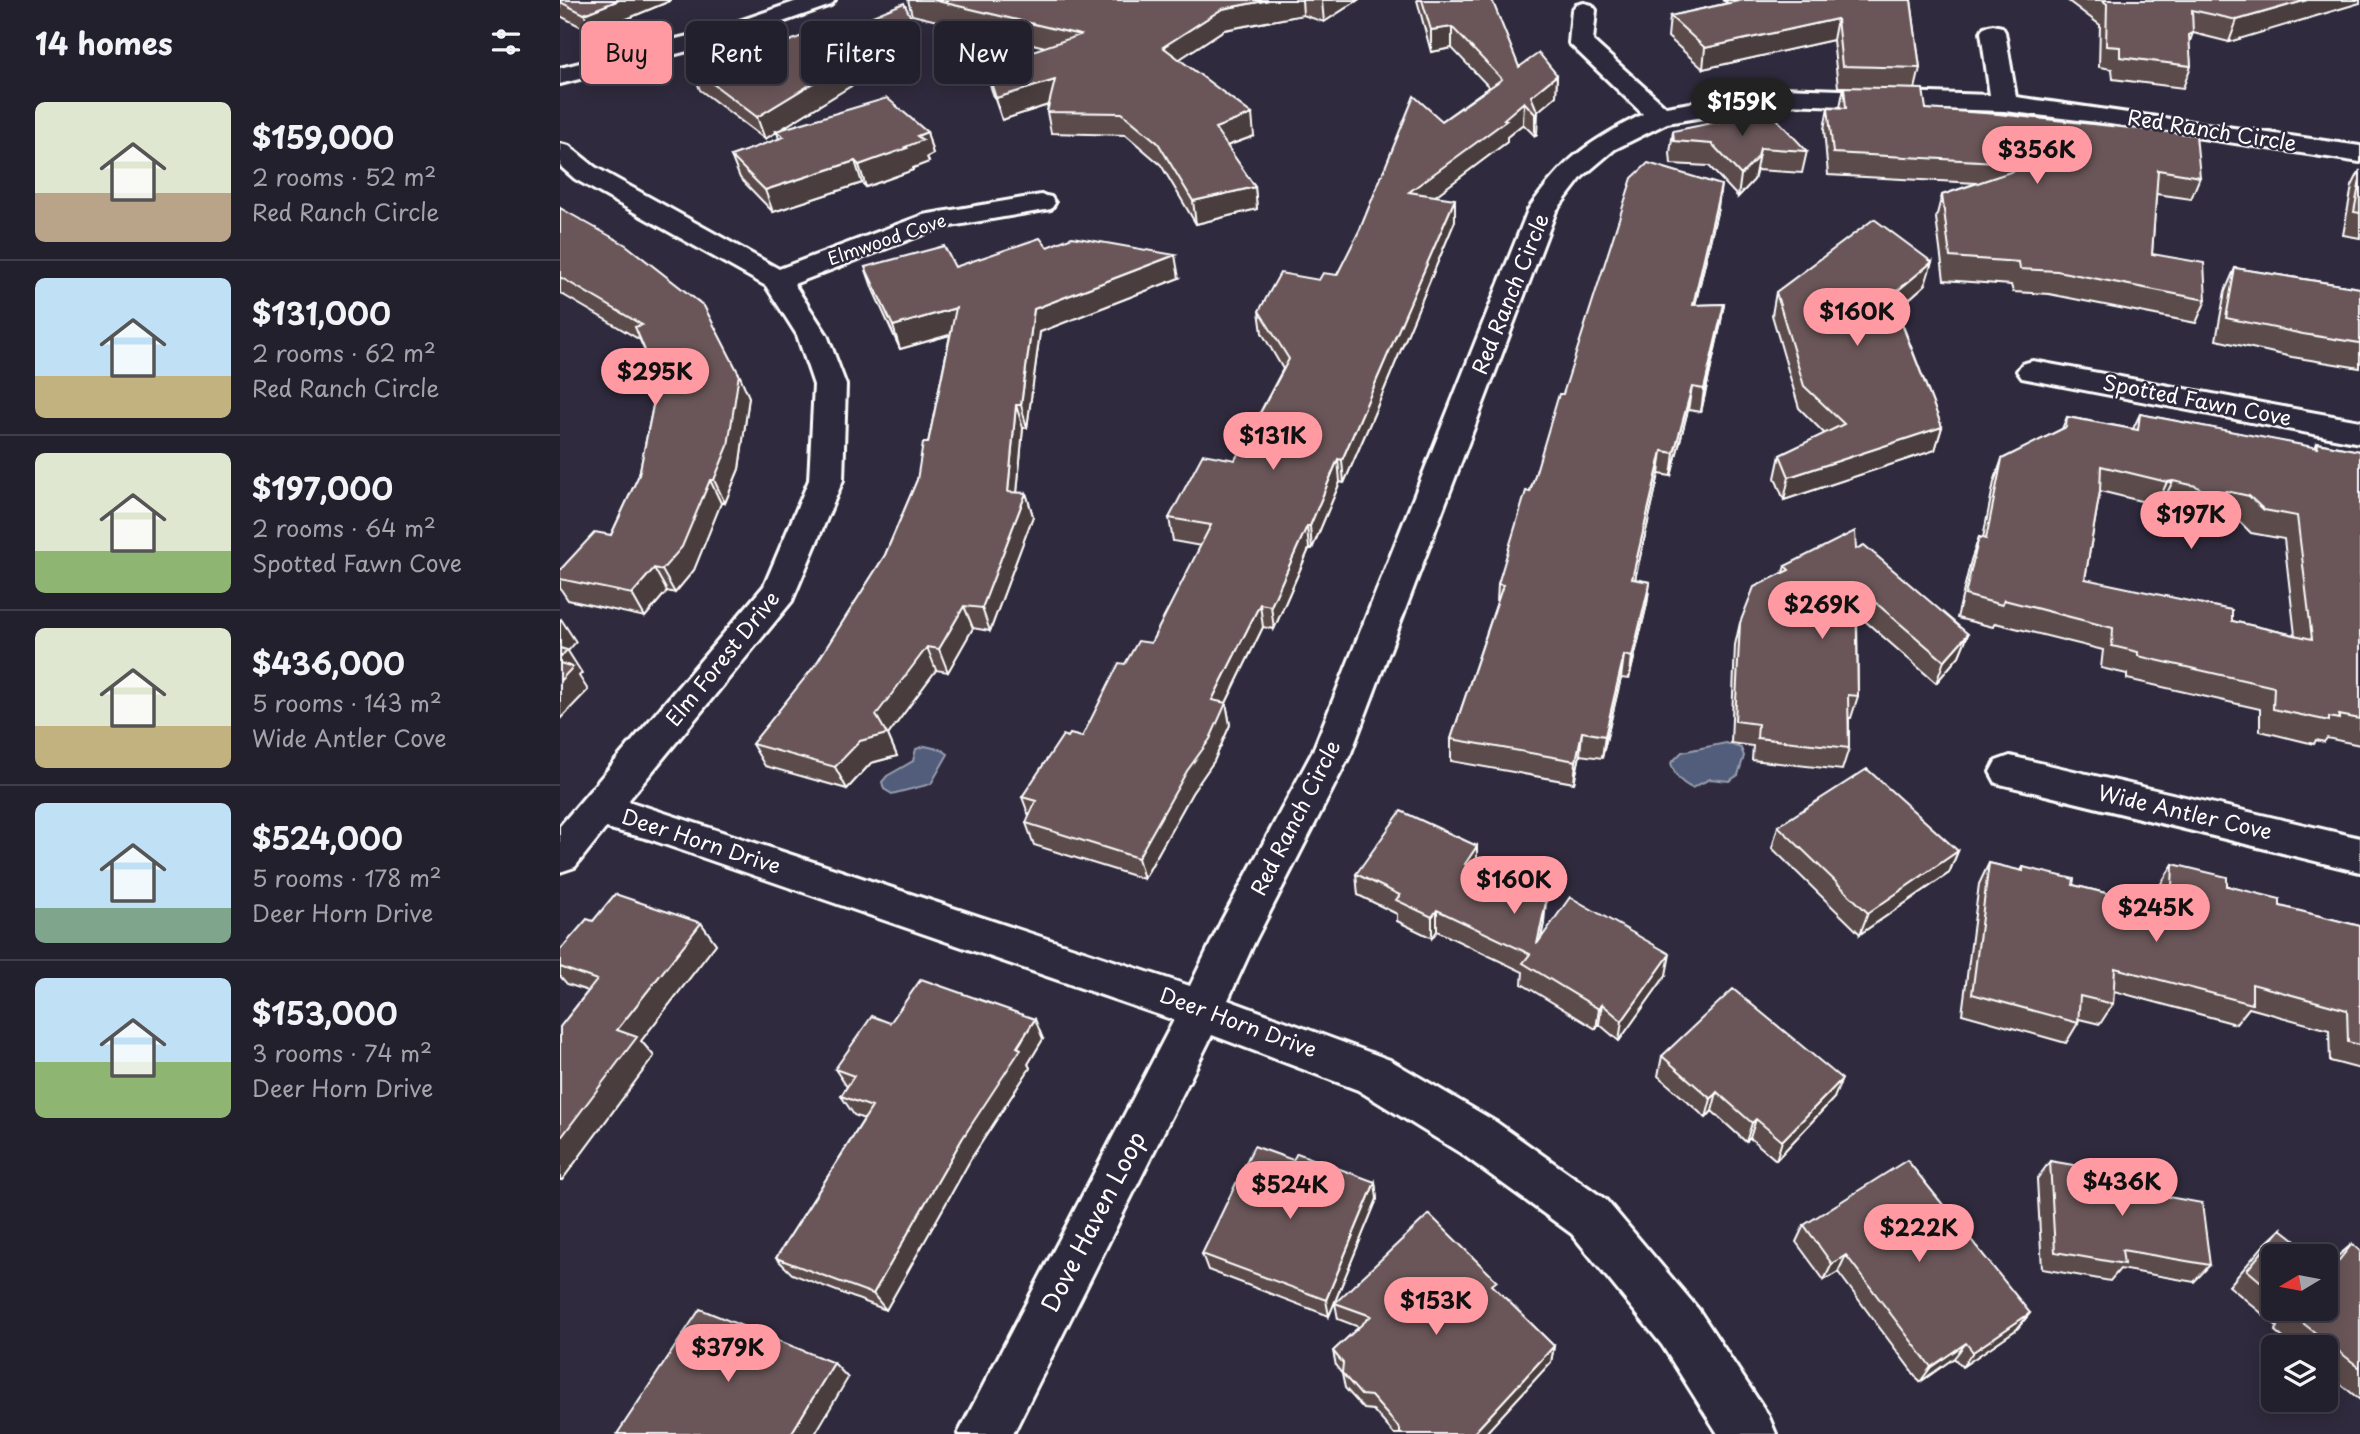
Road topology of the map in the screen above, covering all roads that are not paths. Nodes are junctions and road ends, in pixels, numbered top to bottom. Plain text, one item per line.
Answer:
1 (824, 0) edge
2 (1584, 10) dead end
3 (1993, 32) dead end
4 (560, 76) edge
5 (2004, 103) junction
6 (1660, 116) junction
7 (560, 152) edge
8 (2360, 154) edge
9 (1041, 203) dead end
10 (778, 280) junction
11 (2033, 371) dead end
12 (2360, 432) edge
13 (2010, 772) dead end
14 (599, 810) junction
15 (560, 855) edge
16 (2360, 855) edge
17 (1203, 1010) junction
18 (985, 1434) edge
19 (1749, 1434) edge

1 - 4 street
2 - 6 street
3 - 5 street
5 - 6 street, Red Ranch Circle
5 - 8 street, Red Ranch Circle
6 - 17 street, Red Ranch Circle
7 - 10 street, Elm Forest Drive
9 - 10 street, Elmwood Cove
10 - 14 street, Elm Forest Drive
11 - 12 street, Spotted Fawn Cove
13 - 16 street, Wide Antler Cove
14 - 15 street, Elm Forest Drive
14 - 17 street, Deer Horn Drive
17 - 18 street, Dove Haven Loop
17 - 19 street, Deer Horn Drive

